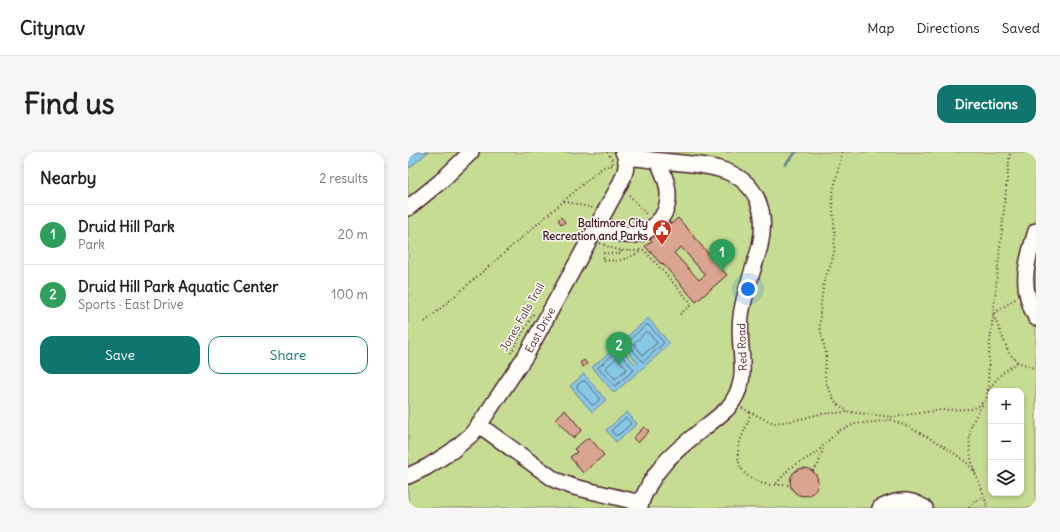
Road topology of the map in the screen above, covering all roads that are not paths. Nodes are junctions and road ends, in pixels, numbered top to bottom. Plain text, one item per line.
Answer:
1 (471, 152) edge
2 (621, 159) edge
3 (658, 161) junction
4 (408, 208) edge
5 (598, 211) junction
6 (1036, 231) edge
7 (1036, 318) edge
8 (479, 425) junction
9 (408, 476) edge
10 (640, 506) edge
11 (880, 508) edge
12 (925, 508) edge

1 - 4 street
2 - 3 street, Red Road
2 - 5 street, East Drive
3 - 5 street
3 - 10 street, Red Road
5 - 8 street, East Drive
6 - 7 street
8 - 9 street, East Drive
8 - 10 street
11 - 12 street

